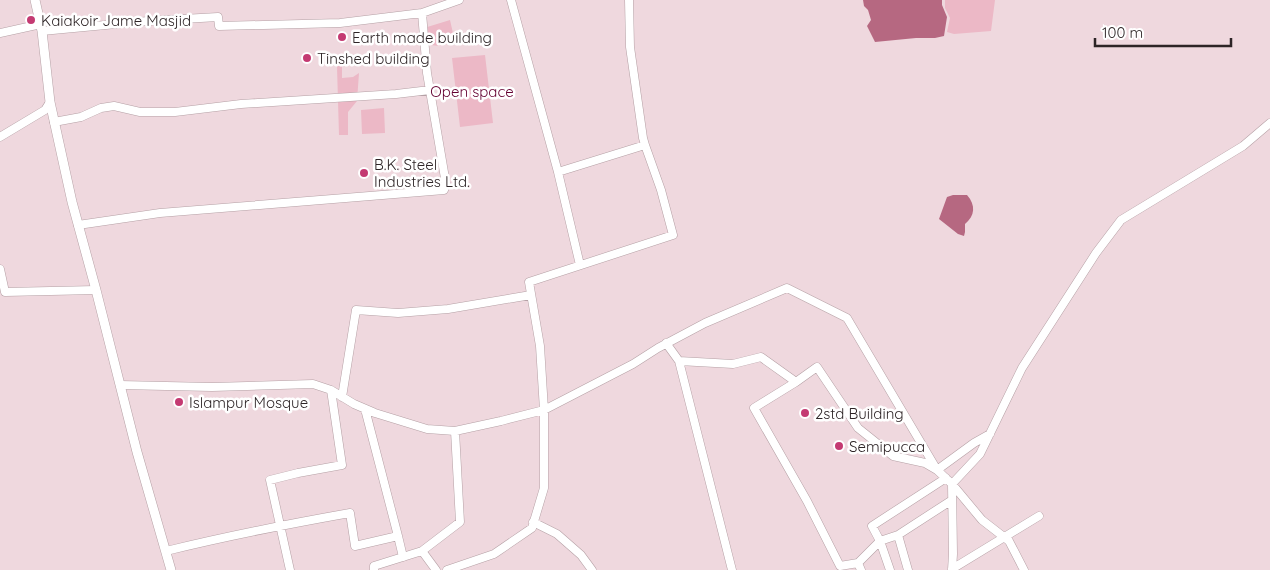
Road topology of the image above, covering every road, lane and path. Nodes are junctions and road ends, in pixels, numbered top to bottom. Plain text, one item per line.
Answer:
1 (35, 0) edge
2 (459, 0) edge
3 (512, 0) edge
4 (629, 0) edge
5 (447, 2) edge
6 (422, 13) junction
7 (41, 28) junction
8 (0, 33) edge
9 (430, 90) junction
10 (50, 102) junction
11 (54, 122) junction
12 (1270, 123) edge
13 (0, 137) edge
14 (645, 145) junction
15 (558, 172) junction
16 (78, 225) junction
17 (580, 265) junction
18 (0, 269) edge
19 (96, 290) junction
20 (3, 292) edge
21 (531, 294) junction
22 (666, 344) junction
23 (679, 361) junction
24 (796, 382) junction
25 (120, 385) junction
26 (331, 390) junction
27 (342, 397) junction
28 (365, 409) junction
29 (544, 410) junction
30 (455, 431) junction
31 (990, 434) junction
32 (937, 470) junction
33 (949, 481) junction
34 (952, 500) junction
35 (1039, 516) dead end
36 (534, 522) junction
37 (280, 525) junction
38 (898, 535) junction
39 (398, 536) junction
40 (1004, 537) junction
41 (880, 541) junction
42 (166, 551) junction
43 (422, 551) junction
44 (403, 557) junction
45 (859, 566) edge
46 (171, 570) edge
47 (290, 570) edge
48 (374, 570) edge
49 (436, 570) edge
50 (447, 570) edge
51 (592, 570) edge
52 (732, 570) edge
53 (890, 570) edge
54 (908, 570) edge
55 (952, 570) edge
56 (1024, 570) edge

1 - 7 street
2 - 5 street
3 - 15 street
4 - 14 street
5 - 6 street
6 - 7 street
6 - 9 street
7 - 8 street
7 - 10 street
9 - 11 street
9 - 16 street
10 - 11 street
10 - 13 street
11 - 16 street
12 - 31 street
14 - 15 street
14 - 17 street
15 - 17 street
16 - 19 street
17 - 21 street
18 - 20 street
19 - 20 street
19 - 25 street
21 - 27 street
21 - 29 street
22 - 23 street
22 - 29 street
22 - 32 street
23 - 24 street
23 - 52 street
24 - 32 street
24 - 45 street
25 - 26 street
25 - 42 street
26 - 27 street
26 - 37 street
27 - 28 street
28 - 30 street
28 - 39 street
29 - 30 street
29 - 36 street
30 - 43 street
31 - 32 street
31 - 33 street
32 - 33 street
33 - 34 street
33 - 40 street
33 - 41 street
34 - 38 street
34 - 55 street
35 - 40 street
36 - 50 street
36 - 51 street
37 - 39 street
37 - 42 street
37 - 47 street
38 - 41 street
38 - 54 street
39 - 44 street
40 - 55 street
40 - 56 street
41 - 45 street
41 - 53 street
42 - 46 street
43 - 44 street
43 - 49 street
44 - 48 street

